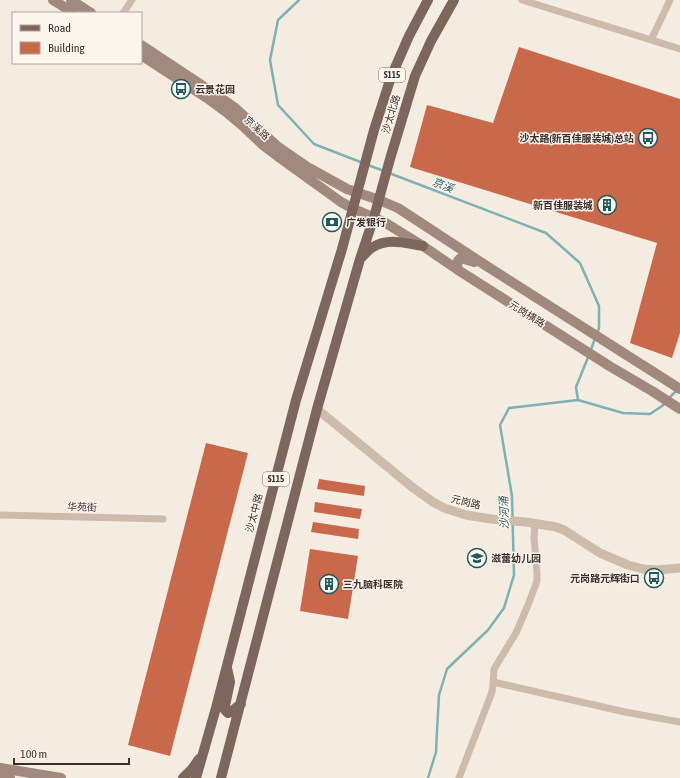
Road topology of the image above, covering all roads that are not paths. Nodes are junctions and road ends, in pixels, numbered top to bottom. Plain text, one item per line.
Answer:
1 (53, 0) edge
2 (71, 0) edge
3 (132, 0) edge
4 (428, 0) edge
5 (454, 0) edge
6 (522, 0) edge
7 (670, 0) edge
8 (72, 12) edge
9 (89, 12) edge
10 (124, 12) edge
11 (651, 40) junction
12 (142, 46) edge
13 (680, 50) edge
14 (142, 56) edge
15 (357, 193) junction
16 (379, 200) junction
17 (352, 208) junction
18 (374, 217) junction
19 (424, 246) junction
20 (360, 259) junction
21 (486, 265) junction
22 (458, 270) junction
23 (680, 388) edge
24 (317, 409) junction
25 (680, 409) edge
26 (0, 515) edge
27 (163, 519) dead end
28 (531, 523) junction
29 (680, 568) edge
30 (227, 666) junction
31 (494, 682) junction
32 (241, 704) junction
33 (680, 722) edge
34 (204, 751) junction
35 (0, 768) edge
36 (0, 776) edge
37 (10, 778) edge
38 (61, 778) edge
39 (183, 778) edge
40 (196, 778) edge
41 (221, 778) edge
42 (459, 778) edge

1 - 8 main road
2 - 9 main road
3 - 10 street
4 - 15 main road, 沙太北路 / S115
5 - 16 main road, 沙太北路 / S115
6 - 11 street
7 - 11 street
11 - 13 street
12 - 15 main road, 京溪路
14 - 17 main road, 京溪路
15 - 16 main road, 京溪路
15 - 17 main road, 沙太北路 / S115
16 - 18 main road, 沙太北路 / S115
16 - 21 main road, 元岗横路
17 - 18 main road, 京溪路
17 - 30 main road, 沙太中路 / S115
18 - 19 main road, 元岗横路
18 - 20 main road, S115
19 - 20 main road
19 - 22 main road, 元岗横路
20 - 24 main road, S115
21 - 22 main road
21 - 23 main road, 元岗横路
22 - 25 main road, 元岗横路
24 - 28 street, 元岗路
24 - 32 main road, S115
26 - 27 street, 华苑街
28 - 29 street, 元岗路
28 - 31 street
30 - 32 main road
30 - 34 main road, 沙太中路 / S115
31 - 33 street
31 - 42 street
32 - 41 main road, S115
34 - 39 main road
34 - 40 main road, 沙太中路
35 - 38 main road
36 - 37 main road

